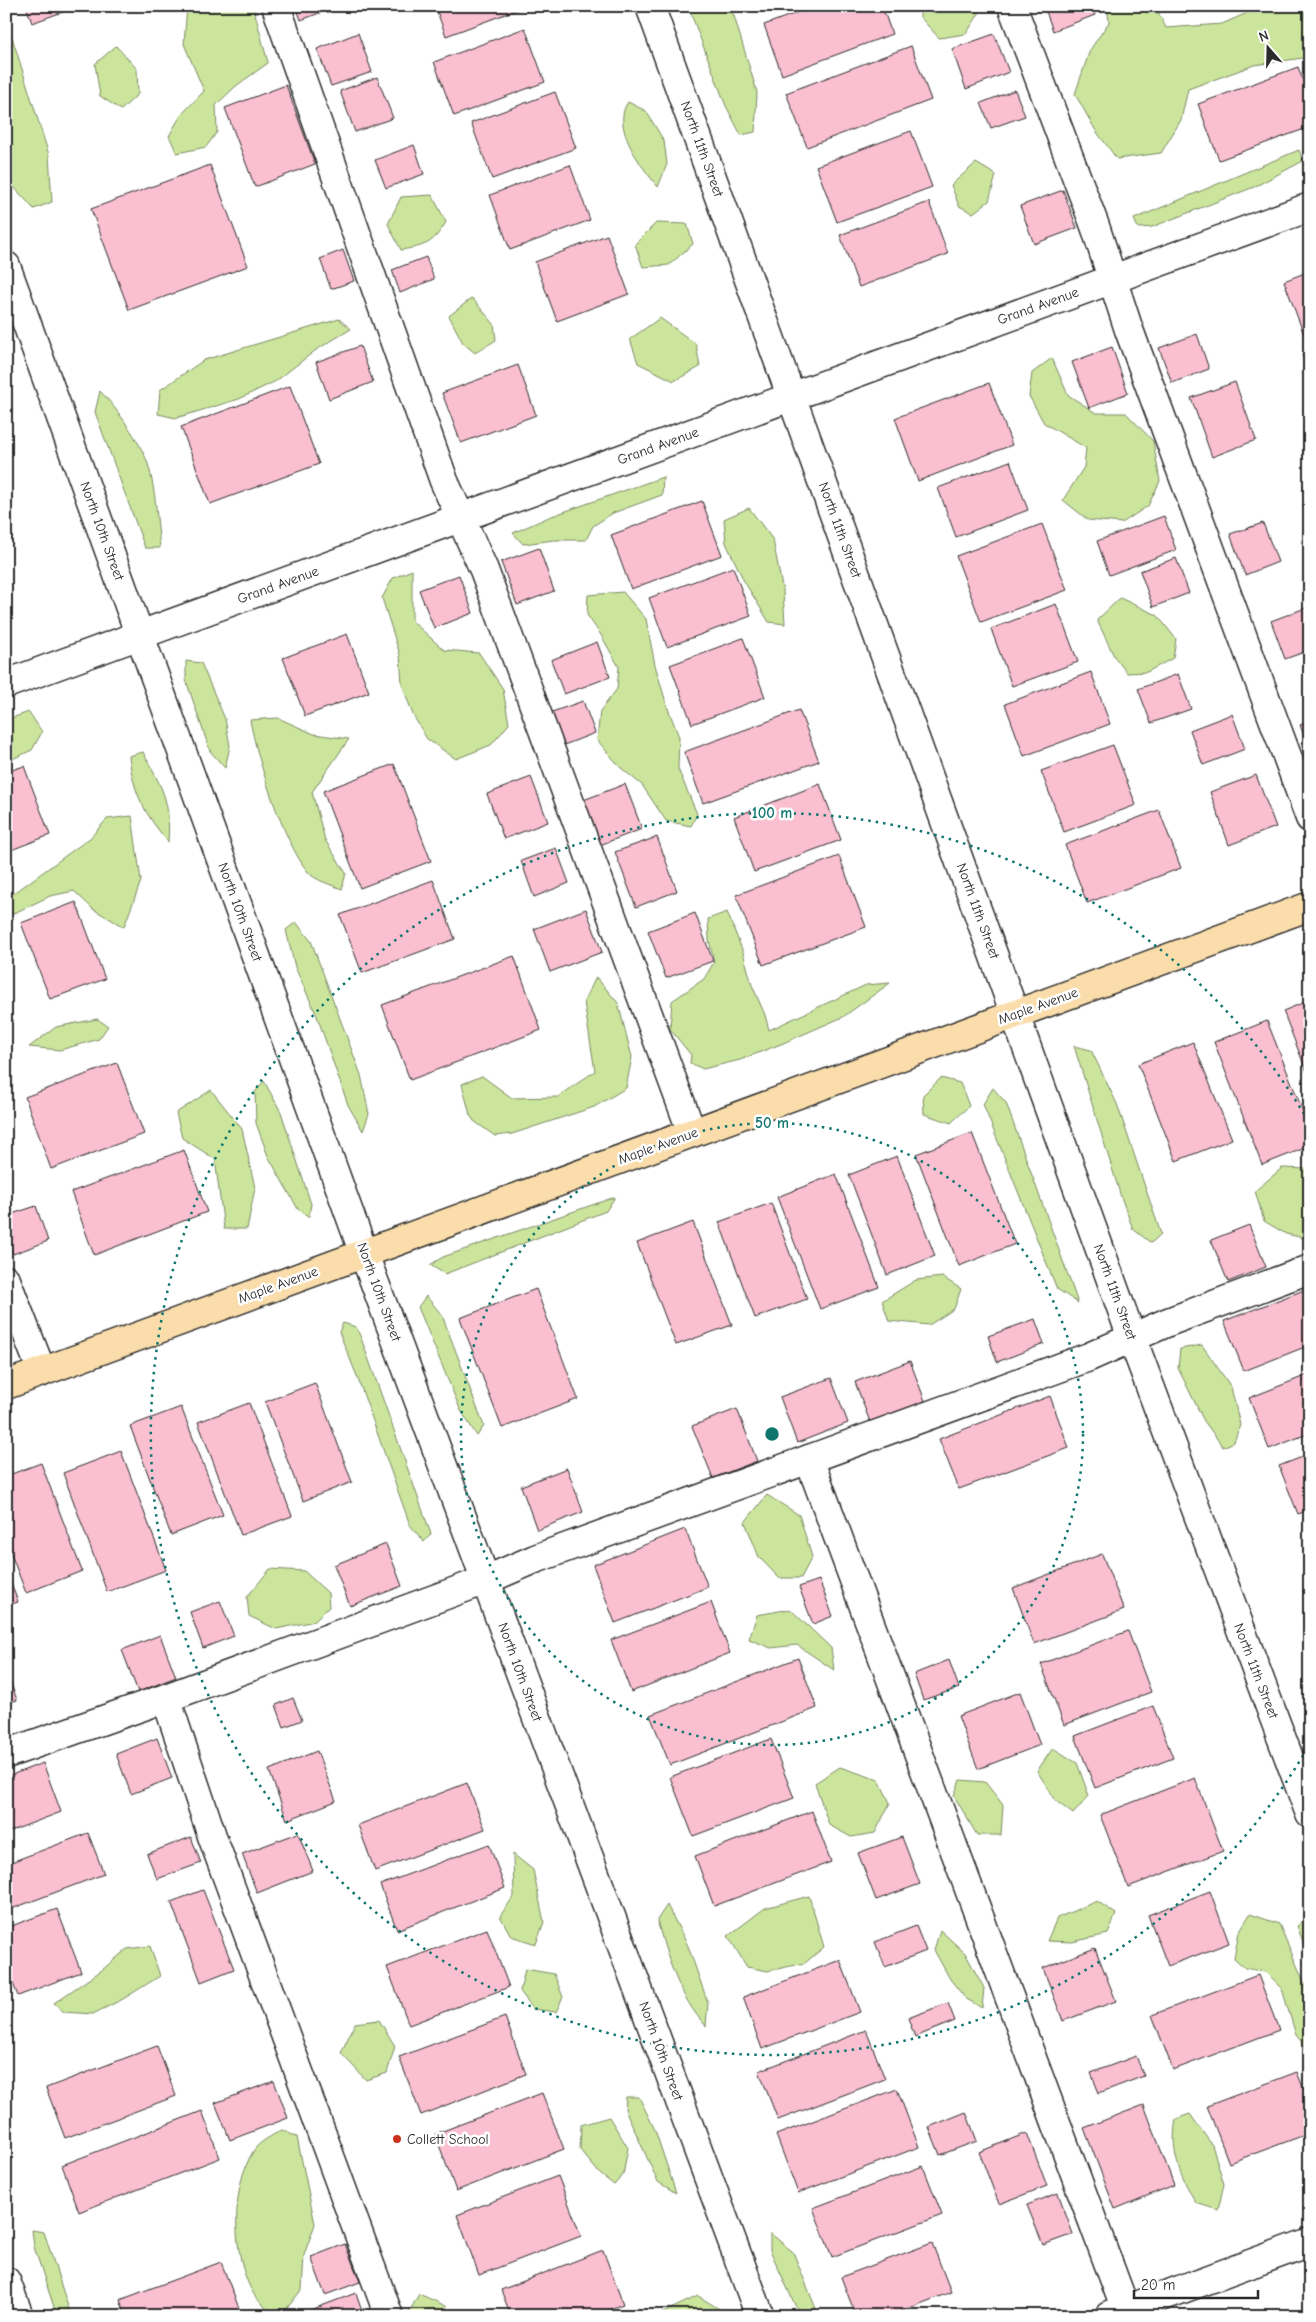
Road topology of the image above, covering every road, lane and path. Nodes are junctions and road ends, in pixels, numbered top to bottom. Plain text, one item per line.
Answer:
1 (276, 6) edge
2 (650, 6) edge
3 (1012, 6) edge
4 (1310, 207) edge
5 (6, 266) edge
6 (1113, 279) junction
7 (792, 397) junction
8 (460, 518) junction
9 (140, 635) junction
10 (6, 684) edge
11 (1310, 818) edge
12 (1310, 906) edge
13 (1015, 1014) junction
14 (692, 1133) junction
15 (364, 1254) junction
16 (1310, 1269) edge
17 (6, 1280) edge
18 (1132, 1338) junction
19 (42, 1372) junction
20 (6, 1385) edge
21 (809, 1460) junction
22 (486, 1580) junction
23 (166, 1698) junction
24 (6, 1754) edge
25 (1310, 1814) edge
26 (1310, 2242) edge
27 (6, 2281) edge
28 (1121, 2314) edge
29 (19, 2316) edge
30 (389, 2316) edge
31 (760, 2316) edge

1 - 8 street
2 - 7 street, North 11th Street
3 - 6 street
4 - 6 street, Grand Avenue
5 - 9 street, North 10th Street
6 - 7 street, Grand Avenue
6 - 11 street
7 - 8 street, Grand Avenue
7 - 13 street, North 11th Street
8 - 9 street, Grand Avenue
8 - 14 street
9 - 10 street, Grand Avenue
9 - 15 street, North 10th Street
12 - 13 main road, Maple Avenue
13 - 14 main road, Maple Avenue
13 - 18 street, North 11th Street
14 - 15 main road, Maple Avenue
15 - 19 main road, Maple Avenue
15 - 22 street, North 10th Street
16 - 18 street
17 - 19 street
18 - 21 street
18 - 25 street, North 11th Street
19 - 20 main road, Maple Avenue
21 - 22 street
21 - 28 street
22 - 23 street
22 - 31 street, North 10th Street
23 - 24 street
23 - 30 street
26 - 28 street
27 - 29 street

